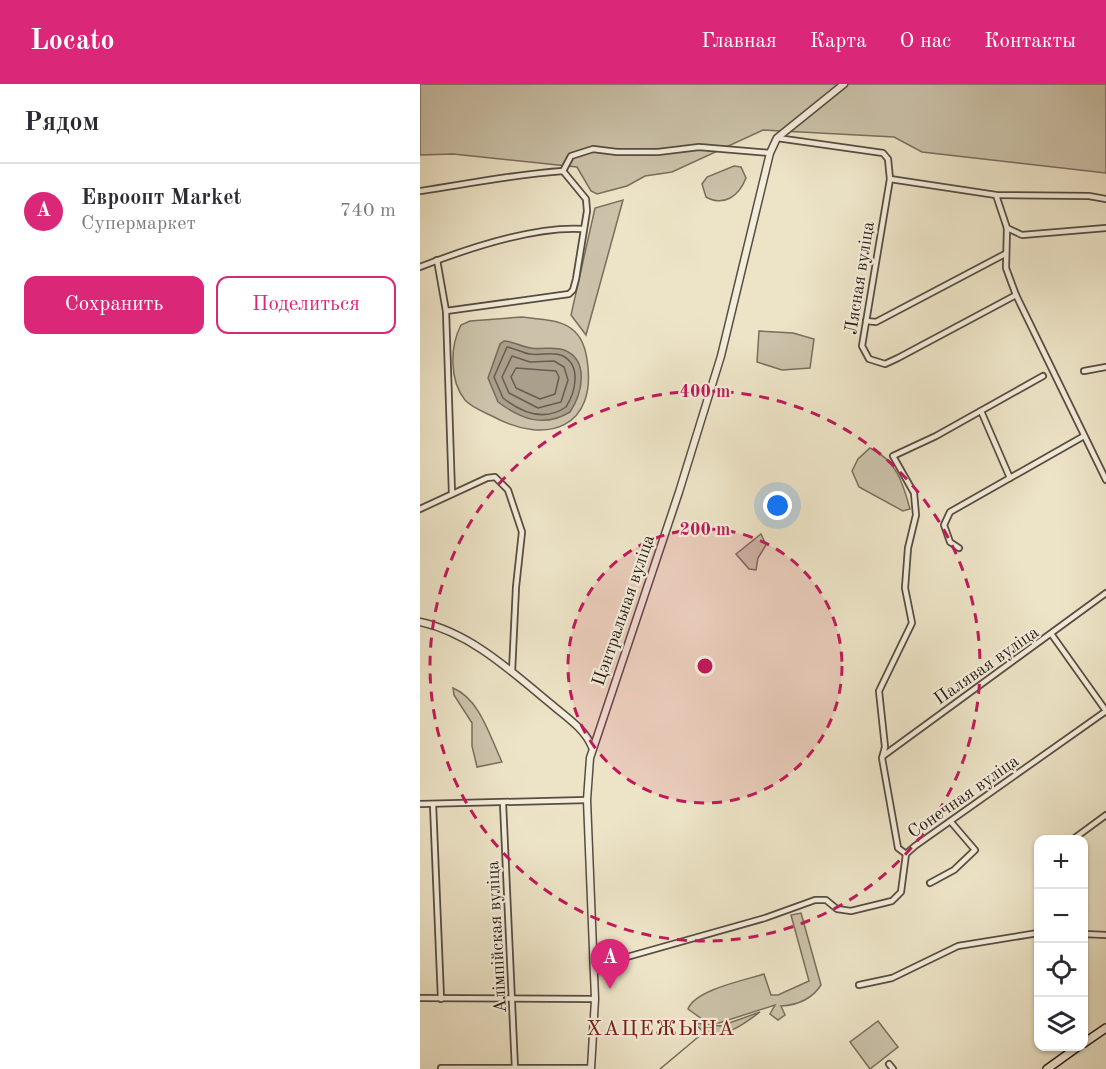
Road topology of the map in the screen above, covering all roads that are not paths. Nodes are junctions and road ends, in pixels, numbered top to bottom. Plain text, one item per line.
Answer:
1 (844, 84) edge
2 (777, 138) junction
3 (770, 153) junction
4 (563, 171) junction
5 (890, 179) junction
6 (420, 191) edge
7 (996, 195) junction
8 (1106, 199) edge
9 (1007, 228) junction
10 (1106, 228) edge
11 (584, 229) junction
12 (1005, 254) junction
13 (437, 260) junction
14 (420, 267) edge
15 (1016, 295) junction
16 (446, 311) junction
17 (866, 321) junction
18 (1106, 367) edge
19 (1084, 371) dead end
20 (1043, 376) dead end
21 (981, 411) junction
22 (1084, 436) junction
23 (1010, 478) junction
24 (1106, 480) edge
25 (452, 494) junction
26 (420, 509) edge
27 (959, 548) dead end
28 (1106, 593) edge
29 (420, 622) edge
30 (1052, 635) junction
31 (512, 672) junction
32 (1106, 711) edge
33 (592, 747) junction
34 (882, 758) junction
35 (587, 800) junction
36 (503, 803) junction
37 (420, 804) edge
38 (433, 804) junction
39 (1106, 815) edge
40 (951, 822) junction
41 (1079, 835) edge
42 (906, 854) junction
43 (930, 883) dead end
44 (1034, 934) edge
45 (1088, 934) edge
46 (1106, 934) edge
47 (595, 966) junction
48 (859, 985) dead end
49 (420, 998) edge
50 (441, 999) junction
51 (513, 999) junction
52 (595, 999) junction
53 (1106, 1028) edge
54 (1088, 1040) edge
55 (1073, 1051) edge
56 (889, 1064) dead end
57 (441, 1068) edge
58 (514, 1069) edge
59 (591, 1069) edge
60 (893, 1069) edge
61 (1047, 1069) edge

1 - 2 street
2 - 3 street, Цэнтральная вуліца
2 - 5 street, Лясная вуліца
3 - 4 street
3 - 33 street, Цэнтральная вуліца
4 - 6 street
4 - 11 street
5 - 7 street
5 - 17 street, Лясная вуліца
7 - 8 street
7 - 9 street
9 - 10 street
9 - 12 street
11 - 13 street
11 - 16 street
12 - 15 street
12 - 17 street
13 - 14 street
13 - 16 street
15 - 17 street, Лясная вуліца
15 - 22 street
16 - 25 street
18 - 19 street
20 - 21 street
21 - 23 street
21 - 34 street
22 - 23 street
22 - 24 street
23 - 27 street
25 - 26 street
25 - 31 street
28 - 30 street, Палявая вуліца
29 - 31 street
30 - 32 street
30 - 34 street, Палявая вуліца
31 - 33 street
32 - 40 street, Сонечная вуліца
33 - 35 street, Цэнтральная вуліца
34 - 42 street
35 - 36 street
35 - 47 street, Цэнтральная вуліца
36 - 38 street
36 - 51 street, Алімпійская вуліца
37 - 38 street
38 - 50 street
39 - 41 street
40 - 42 street, Сонечная вуліца
40 - 43 street
42 - 47 street, Сонечная вуліца
44 - 48 street
45 - 46 street
47 - 52 street, Цэнтральная вуліца
49 - 50 street
50 - 51 street
51 - 52 street
51 - 58 street, Алімпійская вуліца
52 - 59 street, Цэнтральная вуліца
53 - 54 main road
55 - 61 main road
56 - 60 street
57 - 58 street
58 - 59 street

